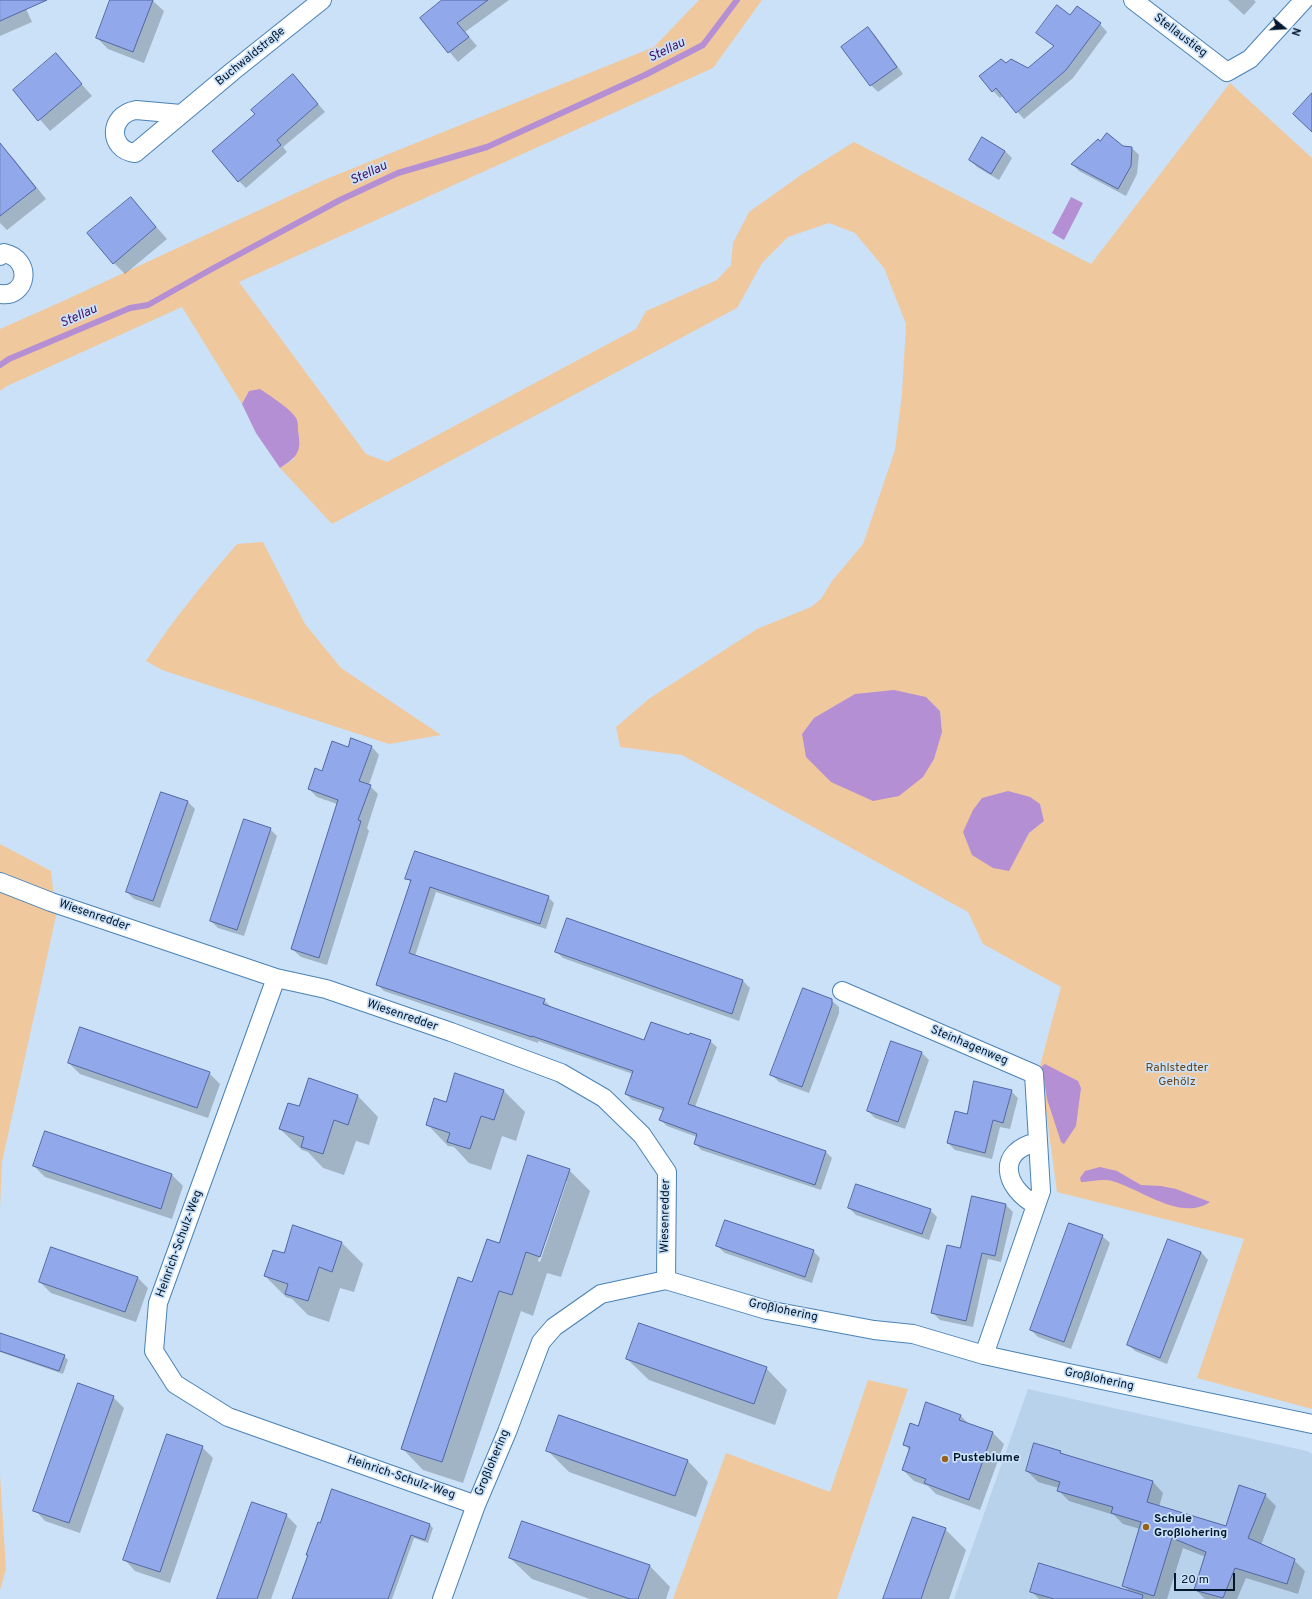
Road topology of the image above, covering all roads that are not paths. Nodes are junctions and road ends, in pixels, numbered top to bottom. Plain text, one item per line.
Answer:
1 (322, 0) edge
2 (1133, 0) edge
3 (1304, 0) edge
4 (181, 114) dead end
5 (0, 256) edge
6 (0, 294) edge
7 (0, 882) edge
8 (276, 978) junction
9 (842, 991) dead end
10 (1038, 1142) junction
11 (1036, 1205) junction
12 (666, 1280) junction
13 (984, 1355) junction
14 (1312, 1424) edge
15 (476, 1505) junction
16 (442, 1599) edge

1 - 4 street, Buchwaldstraße
2 - 3 street, Stellaustieg
5 - 6 street
7 - 8 street, Wiesenredder
8 - 12 street, Wiesenredder
8 - 15 street, Heinrich-Schulz-Weg
9 - 10 street, Steinhagenweg
10 - 11 street, Steinhagenweg
10 - 11 street
11 - 13 street, Steinhagenweg
12 - 13 street, Großlohering
12 - 15 street, Großlohering
13 - 14 street, Großlohering
15 - 16 street, Großlohering

